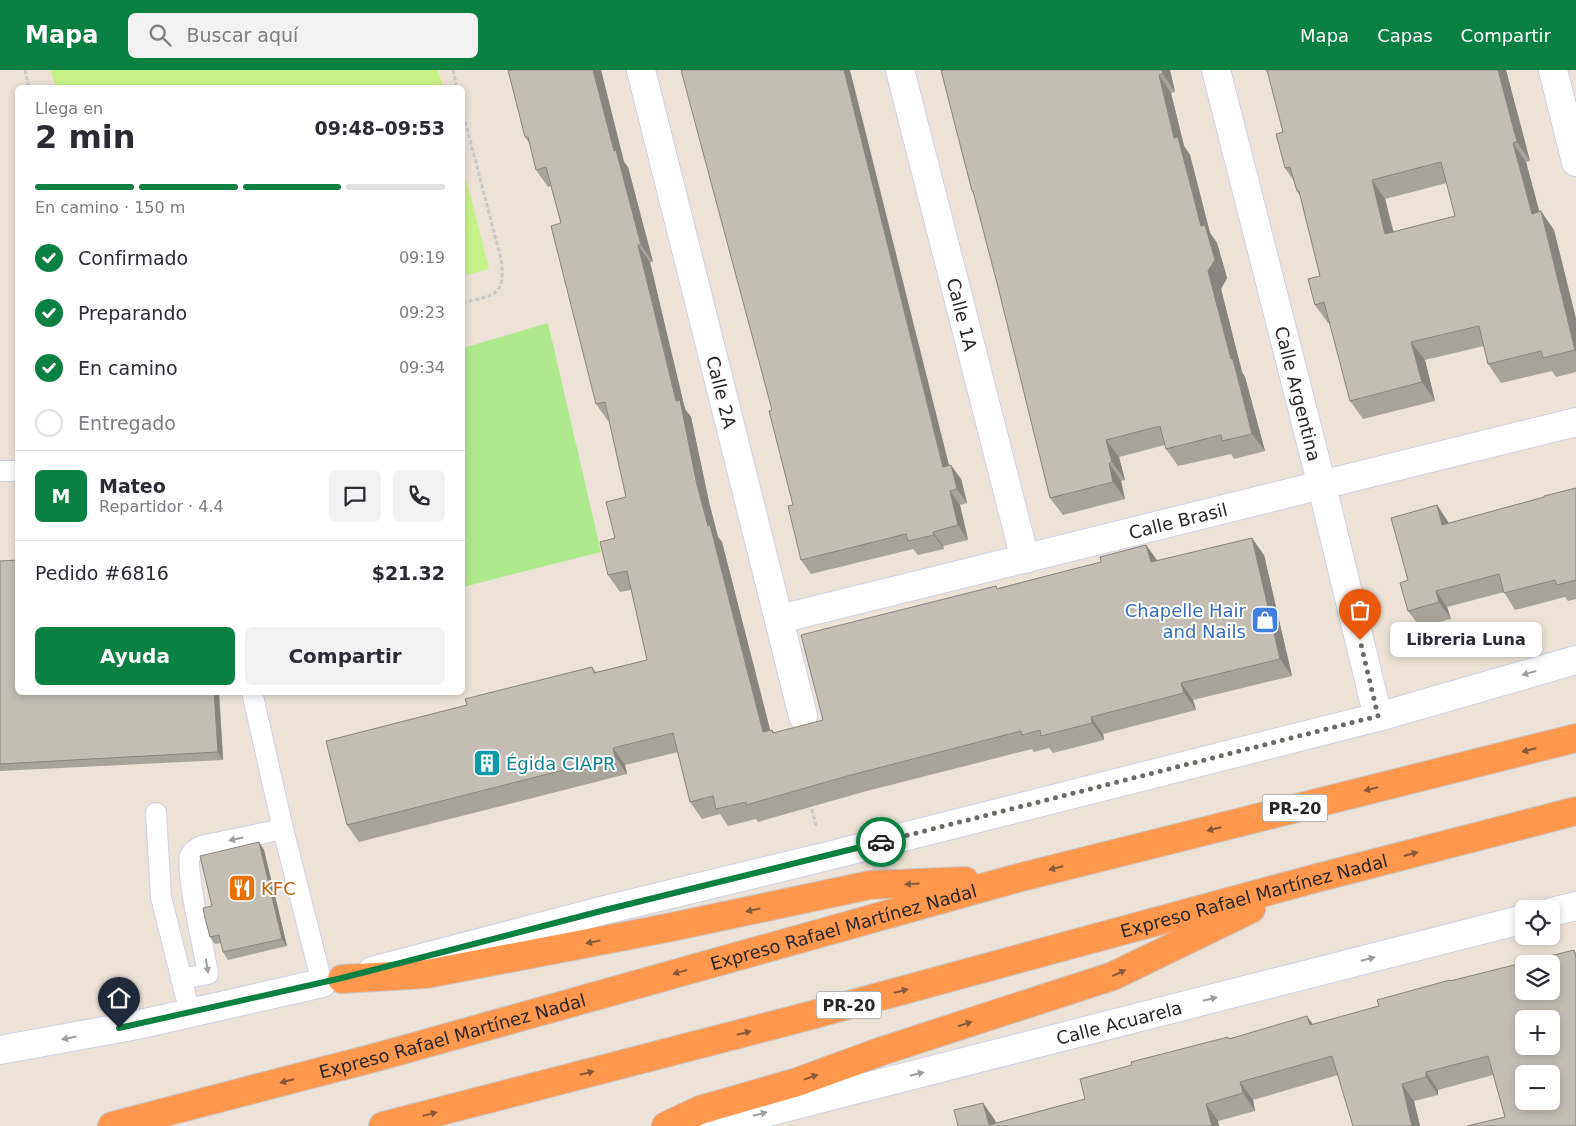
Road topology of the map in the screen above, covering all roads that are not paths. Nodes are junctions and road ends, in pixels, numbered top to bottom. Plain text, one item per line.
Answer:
1 (641, 70) edge
2 (900, 70) edge
3 (1216, 70) edge
4 (1553, 70) edge
5 (1576, 162) edge
6 (1576, 422) edge
7 (15, 470) edge
8 (0, 471) edge
9 (1322, 486) junction
10 (1025, 559) junction
11 (780, 619) junction
12 (1576, 660) edge
13 (253, 695) edge
14 (803, 716) dead end
15 (1378, 716) junction
16 (1576, 738) edge
17 (1576, 811) edge
18 (156, 814) dead end
19 (283, 829) junction
20 (1014, 879) junction
21 (1313, 879) junction
22 (1576, 906) edge
23 (1560, 910) edge
24 (1515, 921) edge
25 (181, 979) junction
26 (332, 981) junction
27 (190, 1013) junction
28 (0, 1050) edge
29 (112, 1126) edge
30 (382, 1126) edge
31 (666, 1126) edge
32 (713, 1126) edge

1 - 11 street, Calle 2A
2 - 10 street, Calle 1A
3 - 9 street, Calle Argentina
4 - 5 street
6 - 9 street, Calle Brasil
7 - 8 lane
9 - 10 street, Calle Brasil
9 - 15 street, Calle Argentina
10 - 11 street, Calle Brasil
11 - 14 street, Calle 2A
12 -> 15 street
13 - 19 lane
15 - 26 street
16 -> 20 highway, Expreso Rafael Martínez Nadal / PR-20
21 -> 17 highway, Expreso Rafael Martínez Nadal / PR-20
18 - 25 lane
19 -> 25 lane
19 - 26 lane
20 -> 26 highway
20 -> 29 highway, Expreso Rafael Martínez Nadal / PR-20
30 -> 21 highway, Expreso Rafael Martínez Nadal / PR-20
31 -> 21 highway
22 - 23 street
32 -> 24 street, Calle Acuarela
25 - 27 lane
26 - 27 street
27 -> 28 street

